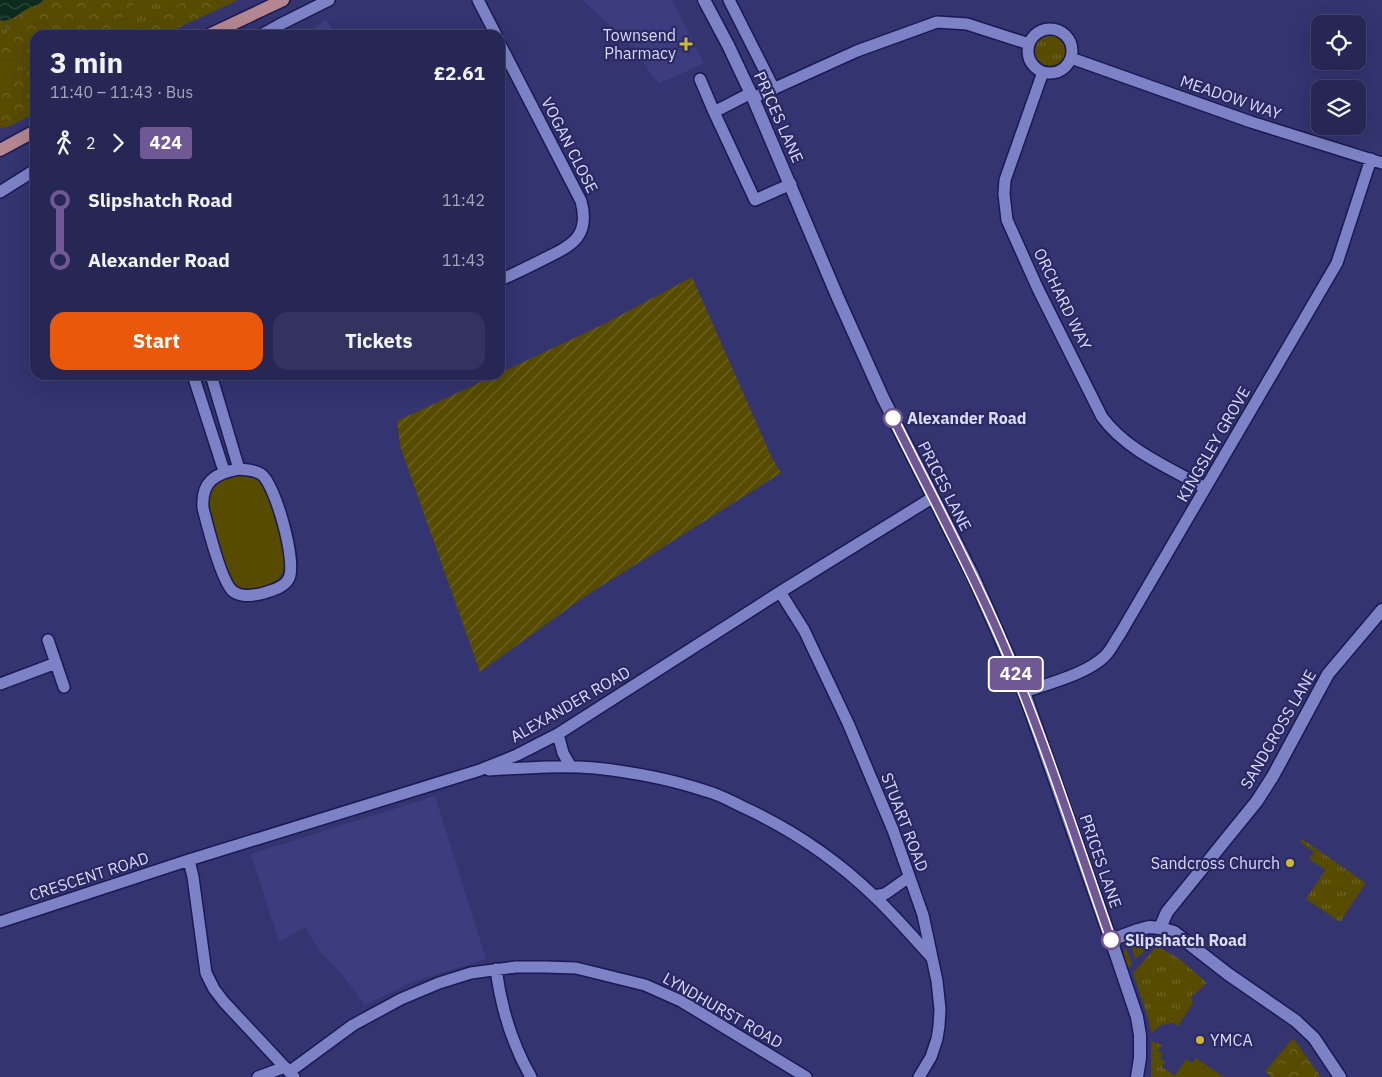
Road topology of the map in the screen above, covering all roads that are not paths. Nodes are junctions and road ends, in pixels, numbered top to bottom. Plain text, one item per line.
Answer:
1 (283, 0) edge
2 (329, 0) edge
3 (478, 0) edge
4 (704, 0) edge
5 (729, 0) edge
6 (219, 30) edge
7 (282, 30) edge
8 (493, 30) edge
9 (1029, 44) junction
10 (505, 54) edge
11 (1071, 58) junction
12 (1043, 72) junction
13 (700, 79) dead end
14 (774, 88) junction
15 (752, 95) junction
16 (714, 112) junction
17 (30, 133) edge
18 (0, 150) edge
19 (1377, 161) edge
20 (30, 173) edge
21 (791, 184) junction
22 (0, 192) edge
23 (505, 278) edge
24 (195, 380) edge
25 (212, 380) edge
26 (239, 469) junction
27 (224, 471) junction
28 (1205, 488) junction
29 (932, 498) junction
30 (780, 592) junction
31 (1382, 610) edge
32 (48, 640) dead end
33 (56, 663) junction
34 (0, 684) edge
35 (64, 686) dead end
36 (1024, 692) junction
37 (558, 734) junction
38 (571, 767) junction
39 (480, 770) junction
40 (189, 860) junction
41 (909, 877) junction
42 (874, 896) junction
43 (0, 922) edge
44 (1160, 928) junction
45 (1111, 940) junction
46 (933, 959) junction
47 (496, 969) junction
48 (289, 1072) edge
49 (258, 1077) edge
50 (531, 1077) edge
51 (806, 1077) edge
52 (919, 1077) edge
53 (1137, 1077) edge
54 (1340, 1077) edge

1 - 6 main road
2 - 7 street
3 - 8 street
4 - 15 street, PRICES LANE
5 - 14 street, PRICES LANE
9 - 11 street
9 - 12 street
9 - 14 street
10 - 23 street, VOGAN CLOSE
11 - 12 street
11 - 19 street, MEADOW WAY
12 - 28 street, ORCHARD WAY
13 - 16 street
14 - 15 street
15 - 16 street
15 - 21 street, PRICES LANE
16 - 21 street
17 - 18 main road
19 - 28 street, KINGSLEY GROVE
20 - 22 street
21 - 29 street, PRICES LANE
24 - 27 street
25 - 26 street
26 - 27 street
26 - 27 street
28 - 36 street, KINGSLEY GROVE
29 - 30 street, ALEXANDER ROAD
29 - 36 street, PRICES LANE
30 - 37 street, ALEXANDER ROAD
30 - 41 street, STUART ROAD
31 - 44 street, SANDCROSS LANE
32 - 33 street
33 - 34 street
33 - 35 street
36 - 45 street, PRICES LANE
37 - 38 street
37 - 39 street, ALEXANDER ROAD
38 - 39 street
38 - 42 street
39 - 40 street, ALEXANDER ROAD
40 - 43 street, CRESCENT ROAD
40 - 48 street
41 - 42 street
41 - 46 street, STUART ROAD
42 - 46 street
44 - 45 street
44 - 54 street
45 - 53 street
46 - 52 street, STUART ROAD
47 - 48 street, LYNDHURST ROAD
47 - 50 street
47 - 51 street, LYNDHURST ROAD
48 - 49 street, LYNDHURST ROAD

